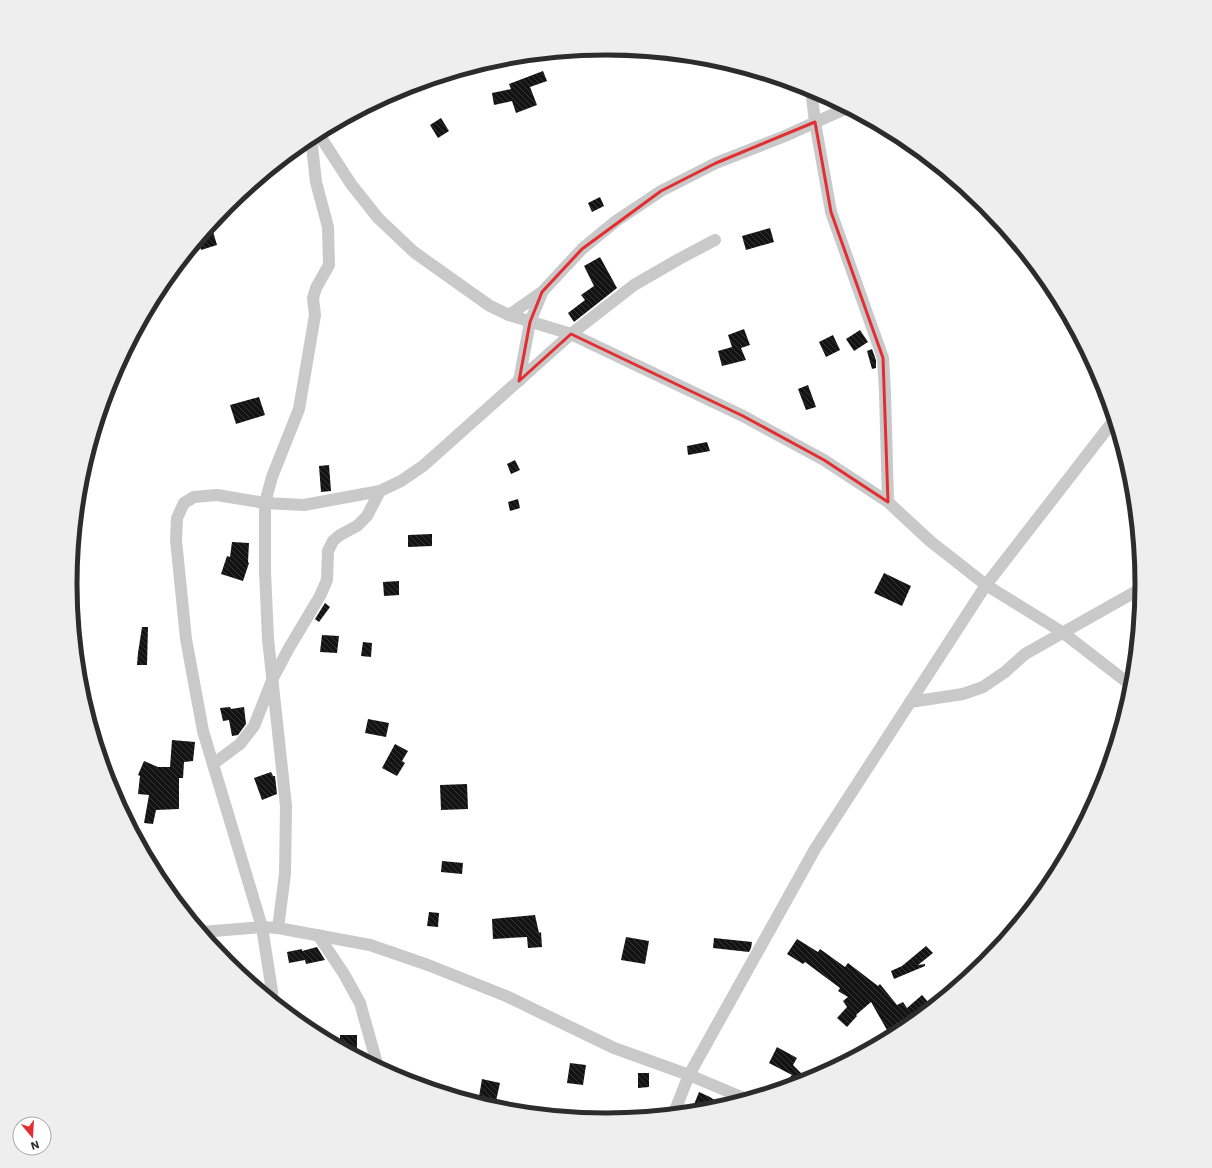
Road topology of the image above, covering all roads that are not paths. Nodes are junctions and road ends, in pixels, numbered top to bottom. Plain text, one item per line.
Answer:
1 (812, 97) edge
2 (841, 110) edge
3 (815, 122) junction
4 (321, 138) edge
5 (312, 144) edge
6 (715, 240) dead end
7 (542, 292) junction
8 (509, 315) junction
9 (530, 322) junction
10 (571, 334) junction
11 (519, 381) junction
12 (1110, 425) edge
13 (380, 491) junction
14 (888, 502) junction
15 (265, 503) junction
16 (986, 585) junction
17 (1135, 592) edge
18 (1062, 632) junction
19 (273, 678) junction
20 (1126, 681) edge
21 (910, 702) junction
22 (213, 764) junction
23 (262, 927) junction
24 (278, 928) junction
25 (207, 932) edge
26 (318, 935) junction
27 (272, 994) edge
28 (376, 1060) edge
29 (689, 1076) junction
30 (739, 1096) edge
31 (676, 1108) edge

1 - 3 street
2 - 3 street
3 - 7 street
3 - 14 street
4 - 8 street
5 - 15 street
6 - 10 street
7 - 8 street
7 - 9 street
8 - 9 street
9 - 10 street
9 - 11 street
10 - 11 street
10 - 14 street
11 - 13 street
12 - 16 street
13 - 15 street
13 - 19 street
14 - 16 street
15 - 19 street
15 - 22 street
16 - 18 street
16 - 21 street
17 - 18 street
18 - 20 street
18 - 21 street
19 - 22 street
19 - 24 street
21 - 29 street
22 - 23 street
23 - 24 street
23 - 25 street
23 - 27 street
24 - 26 street
26 - 28 street
26 - 29 street
29 - 30 street
29 - 31 street

